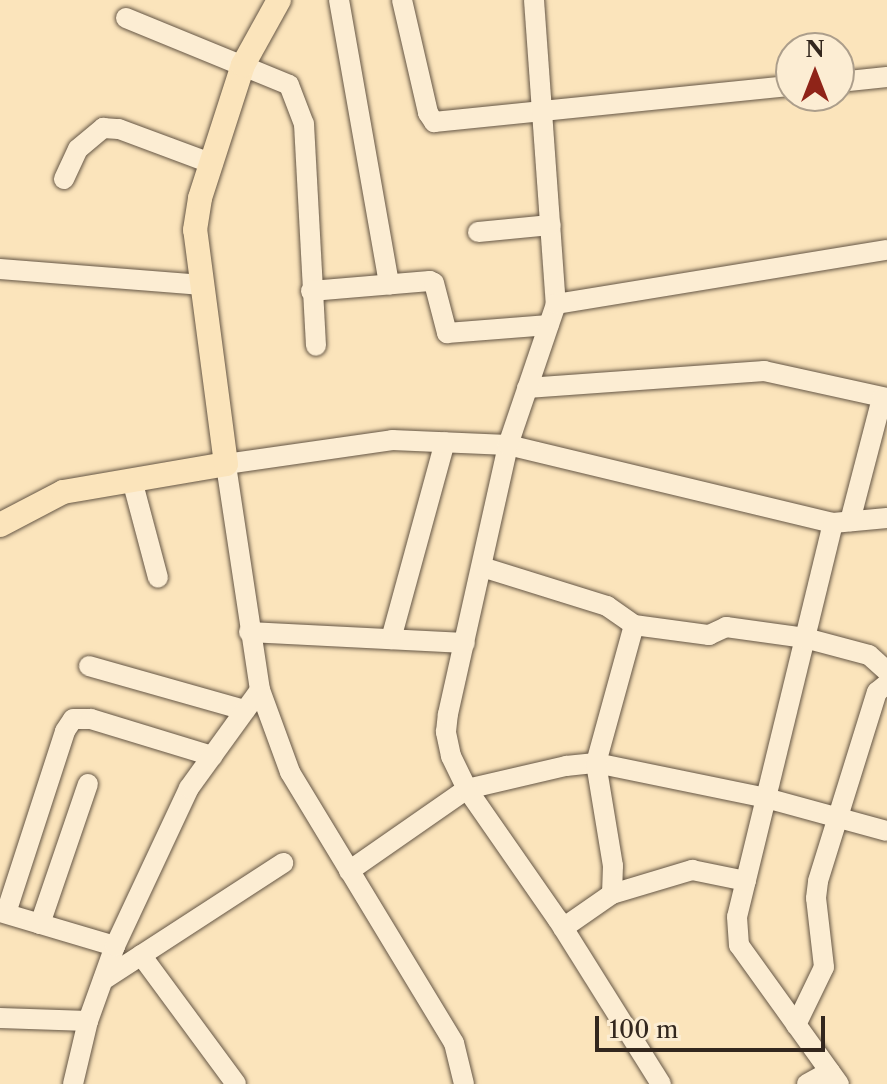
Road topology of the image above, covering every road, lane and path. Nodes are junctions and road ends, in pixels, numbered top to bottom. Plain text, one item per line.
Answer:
1 (279, 0) edge
2 (339, 0) edge
3 (402, 0) edge
4 (534, 0) edge
5 (126, 18) dead end
6 (243, 65) junction
7 (887, 77) edge
8 (855, 80) edge
9 (775, 88) edge
10 (543, 111) junction
11 (213, 164) junction
12 (64, 179) dead end
13 (551, 225) junction
14 (478, 232) dead end
15 (887, 250) edge
16 (0, 269) edge
17 (202, 285) junction
18 (389, 285) junction
19 (311, 291) junction
20 (556, 304) junction
21 (549, 325) junction
22 (316, 346) dead end
23 (527, 388) junction
24 (884, 398) edge
25 (445, 442) junction
26 (508, 445) junction
27 (226, 464) junction
28 (132, 480) junction
29 (5, 516) edge
30 (887, 518) edge
31 (842, 522) junction
32 (482, 567) junction
33 (158, 578) dead end
34 (634, 625) junction
35 (249, 632) junction
36 (805, 638) junction
37 (391, 639) junction
38 (465, 643) junction
39 (89, 666) dead end
40 (887, 671) edge
41 (887, 684) edge
42 (260, 690) junction
43 (245, 710) junction
44 (212, 756) junction
45 (596, 763) junction
46 (88, 784) dead end
47 (467, 789) junction
48 (766, 798) junction
49 (838, 818) junction
50 (887, 831) edge
51 (283, 863) dead end
52 (349, 871) junction
53 (746, 881) junction
54 (612, 894) junction
55 (3, 912) edge
56 (40, 924) junction
57 (563, 928) junction
58 (115, 946) junction
59 (141, 955) junction
60 (103, 980) junction
61 (0, 1018) edge
62 (88, 1021) junction
63 (796, 1025) junction
64 (834, 1078) edge
65 (73, 1084) edge
66 (236, 1084) edge
67 (464, 1084) edge
68 (661, 1084) edge
69 (807, 1084) edge

1 - 6 main road
2 - 18 street
3 - 10 street
4 - 10 street
5 - 6 street
6 - 11 main road
6 - 19 street
7 - 8 street
9 - 10 street
10 - 13 street
11 - 12 street
11 - 17 main road
13 - 14 street
13 - 20 street
15 - 20 street
16 - 17 street
17 - 27 main road
18 - 19 street
18 - 21 street
19 - 22 street
20 - 21 street
21 - 23 street
23 - 24 street
23 - 26 street
24 - 31 street
25 - 26 street
25 - 27 street
25 - 37 street
26 - 31 street
26 - 32 street
27 - 28 main road
27 - 35 street
28 - 29 main road
28 - 33 street
30 - 31 street
31 - 36 street
32 - 34 street
32 - 38 street
34 - 36 street
34 - 45 street
35 - 37 street
35 - 42 street
36 - 40 street
36 - 48 street
37 - 38 street
38 - 47 street
39 - 43 street
41 - 49 street
42 - 43 street
42 - 52 street
43 - 44 street
44 - 55 street
44 - 58 street
45 - 47 street
45 - 48 street
45 - 54 street
46 - 56 street
47 - 52 street
47 - 57 street
48 - 49 street
48 - 53 street
49 - 50 street
49 - 63 street
51 - 59 street
52 - 67 street
53 - 54 street
53 - 63 street
54 - 57 street
55 - 56 street
56 - 58 street
57 - 68 street
58 - 60 street
59 - 60 street
59 - 66 street
60 - 62 street
61 - 62 street
62 - 65 street
63 - 64 street
64 - 69 street

